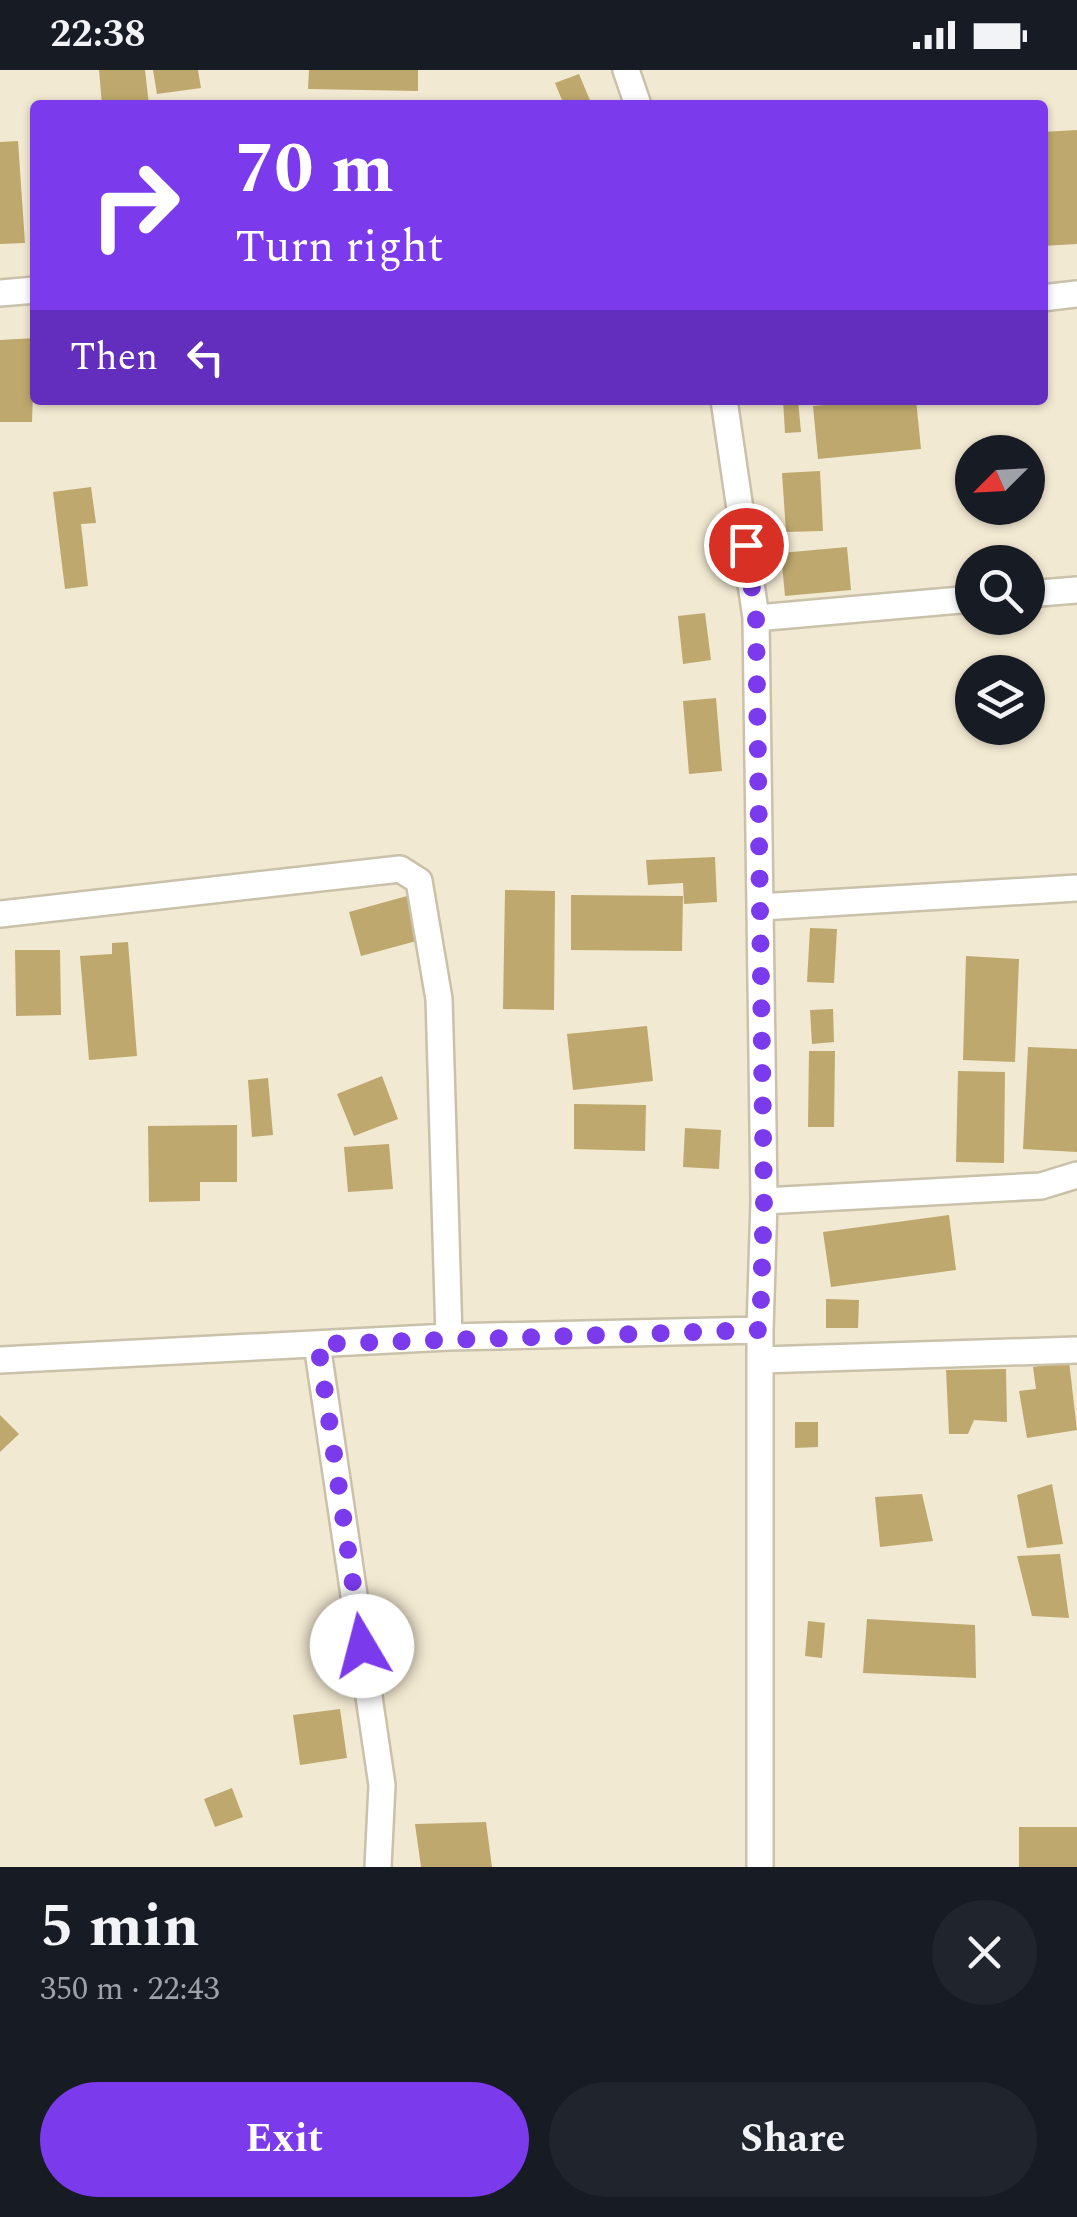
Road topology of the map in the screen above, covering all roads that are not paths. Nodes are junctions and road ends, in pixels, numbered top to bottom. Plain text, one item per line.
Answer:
1 (626, 70) edge
2 (636, 100) edge
3 (30, 290) edge
4 (0, 293) edge
5 (1077, 294) edge
6 (1048, 297) edge
7 (725, 405) edge
8 (1077, 590) edge
9 (1045, 593) edge
10 (955, 600) edge
11 (756, 618) junction
12 (1077, 888) edge
13 (760, 907) junction
14 (0, 914) edge
15 (1077, 1175) edge
16 (764, 1201) junction
17 (760, 1330) junction
18 (448, 1337) junction
19 (318, 1344) junction
20 (1077, 1350) edge
21 (0, 1360) edge
22 (760, 1360) junction
23 (378, 1867) edge
24 (760, 1867) edge

1 - 2 street
3 - 4 street
5 - 6 street
7 - 11 street
8 - 9 street
10 - 11 street
11 - 13 street
12 - 13 street
13 - 16 street
14 - 18 street
15 - 16 street
16 - 17 street
17 - 18 street
17 - 22 street
18 - 19 street
19 - 21 street
19 - 23 street
20 - 22 street
22 - 24 street

